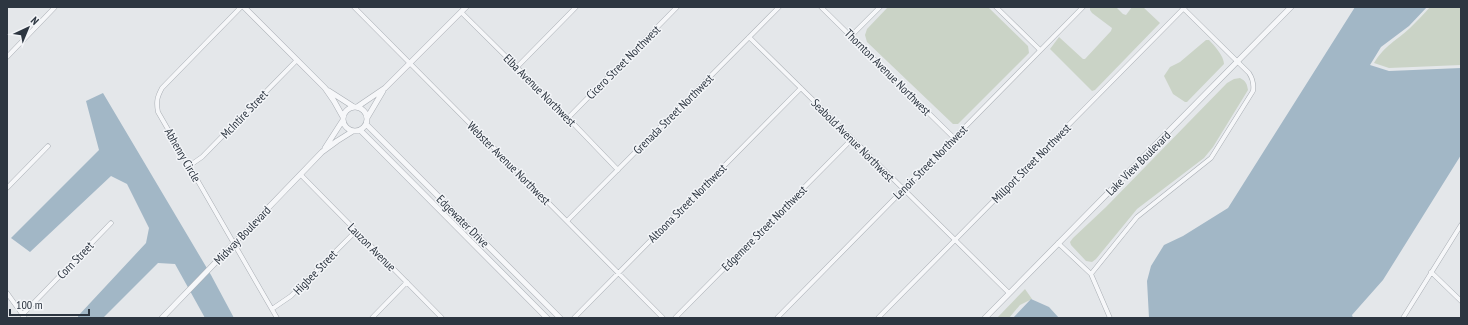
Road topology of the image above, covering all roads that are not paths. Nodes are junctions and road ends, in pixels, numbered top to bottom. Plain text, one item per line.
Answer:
1 (55, 7) edge
2 (242, 7) edge
3 (355, 7) edge
4 (466, 7) edge
5 (576, 7) edge
6 (677, 7) edge
7 (779, 7) edge
8 (821, 7) edge
9 (880, 7) edge
10 (996, 7) edge
11 (1083, 7) edge
12 (1292, 7) edge
13 (1183, 8) edge
14 (461, 12) junction
15 (851, 36) junction
16 (749, 37) junction
17 (1040, 50) junction
18 (7, 57) edge
19 (296, 60) junction
20 (1238, 62) junction
21 (410, 64) junction
22 (517, 67) junction
23 (325, 88) junction
24 (385, 88) junction
25 (800, 88) junction
26 (355, 107) junction
27 (367, 118) junction
28 (568, 118) junction
29 (343, 119) junction
30 (366, 124) junction
31 (360, 130) junction
32 (353, 131) junction
33 (954, 138) junction
34 (852, 139) junction
35 (48, 146) dead end
36 (322, 152) junction
37 (189, 166) junction
38 (618, 170) junction
39 (301, 175) junction
40 (7, 188) edge
41 (903, 189) junction
42 (567, 222) junction
43 (111, 223) dead end
44 (1461, 225) edge
45 (356, 231) junction
46 (955, 240) junction
47 (1058, 243) junction
48 (234, 244) junction
49 (1431, 272) junction
50 (618, 273) junction
51 (1091, 274) junction
52 (407, 282) junction
53 (7, 293) edge
54 (1009, 293) junction
55 (1461, 301) edge
56 (272, 309) junction
57 (23, 316) edge
58 (163, 317) edge
59 (277, 318) edge
60 (372, 318) edge
61 (442, 318) edge
62 (547, 318) edge
63 (560, 318) edge
64 (574, 318) edge
65 (663, 318) edge
66 (675, 318) edge
67 (777, 318) edge
68 (878, 318) edge
69 (985, 318) edge
70 (1110, 318) edge
71 (1403, 318) edge

1 - 18 street
2 - 19 street
2 - 37 street, Abhenry Circle
3 - 21 street, Webster Avenue Northwest
4 - 14 street
5 - 22 street
6 - 28 street, Cicero Street Northwest
7 - 16 street, Grenada Street Northwest
8 - 15 street, Thornton Avenue Northwest
9 - 15 street
10 - 17 street
11 - 17 street, Lenoir Street Northwest
12 - 20 street, Lake View Boulevard
13 - 20 street
13 - 46 street, Millport Street Northwest
14 - 21 street
14 - 22 street, Elba Avenue Northwest
15 - 33 street, Thornton Avenue Northwest
16 - 25 street, Seabold Avenue Northwest
16 - 38 street, Grenada Street Northwest
17 - 33 street, Lenoir Street Northwest
19 - 23 street
19 - 37 street, McIntire Street
20 - 47 street, Lake View Boulevard
20 - 51 street
21 - 24 street
21 - 42 street, Webster Avenue Northwest
22 - 28 street, Elba Avenue Northwest
23 - 26 street
23 - 29 street
24 - 26 street
24 - 27 street
25 - 34 street, Seabold Avenue Northwest
25 - 50 street, Altoona Street Northwest
26 - 27 street
26 - 29 street
27 - 30 street
28 - 38 street, Elba Avenue Northwest
29 - 32 street
29 - 36 street, Midway Boulevard
30 - 31 street
30 - 63 street, Edgewater Drive
31 - 32 street
31 - 62 street, Edgewater Drive
32 - 36 street, Midway Boulevard
33 - 41 street, Lenoir Street Northwest
34 - 41 street, Seabold Avenue Northwest
34 - 66 street, Edgemere Street Northwest
35 - 40 street
36 - 39 street, Midway Boulevard
37 - 48 street, Abhenry Circle
38 - 42 street, Grenada Street Northwest
39 - 45 street, Lauzon Avenue
39 - 48 street, Midway Boulevard
41 - 46 street, Seabold Avenue Northwest
41 - 67 street, Lenoir Street Northwest
42 - 50 street, Webster Avenue Northwest
43 - 57 street, Corn Street
44 - 49 street
45 - 52 street, Lauzon Avenue
45 - 56 street, Higbee Street
46 - 54 street, Seabold Avenue Northwest
46 - 68 street, Millport Street Northwest
47 - 51 street
47 - 54 street, Lake View Boulevard
48 - 56 street, Abhenry Circle
48 - 58 street, Midway Boulevard
49 - 55 street
49 - 71 street
50 - 64 street, Altoona Street Northwest
50 - 65 street, Webster Avenue Northwest
51 - 70 street
52 - 60 street
52 - 61 street, Lauzon Avenue
53 - 57 street
54 - 69 street, Lake View Boulevard
56 - 59 street, Abhenry Circle

